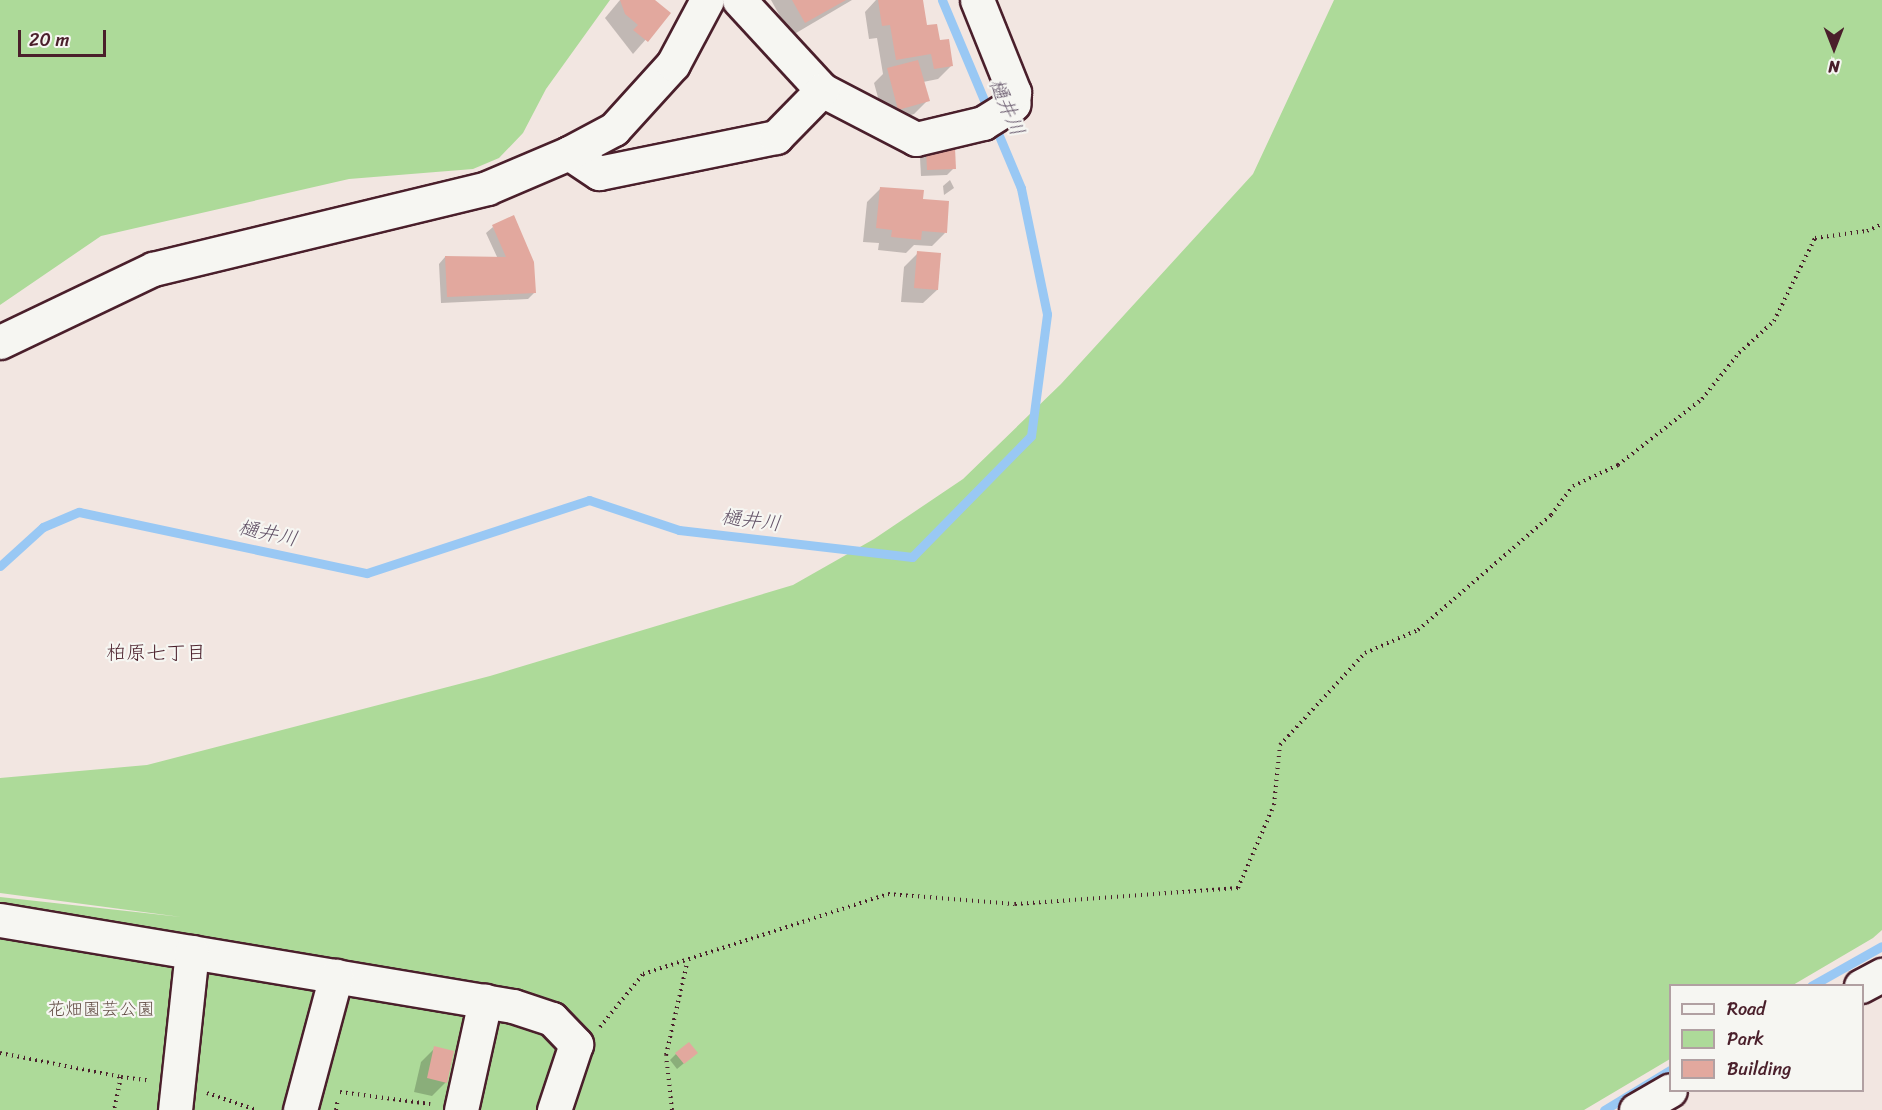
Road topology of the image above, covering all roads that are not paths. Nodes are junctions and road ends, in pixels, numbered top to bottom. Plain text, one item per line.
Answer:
1 (707, 0) edge
2 (739, 0) edge
3 (977, 0) edge
4 (822, 90) junction
5 (569, 153) junction
6 (0, 342) edge
7 (0, 920) edge
8 (192, 952) junction
9 (1882, 975) edge
10 (336, 976) junction
11 (1864, 984) edge
12 (485, 1001) junction
13 (1669, 1091) edge
14 (175, 1110) edge
15 (300, 1110) edge
16 (461, 1110) edge
17 (554, 1110) edge
18 (1636, 1110) edge

1 - 5 street
2 - 4 street
3 - 4 street
4 - 5 street
5 - 6 street
7 - 8 street
8 - 10 street
8 - 14 street
9 - 11 street
10 - 12 street
10 - 15 street
12 - 16 street
12 - 17 street
13 - 18 street

